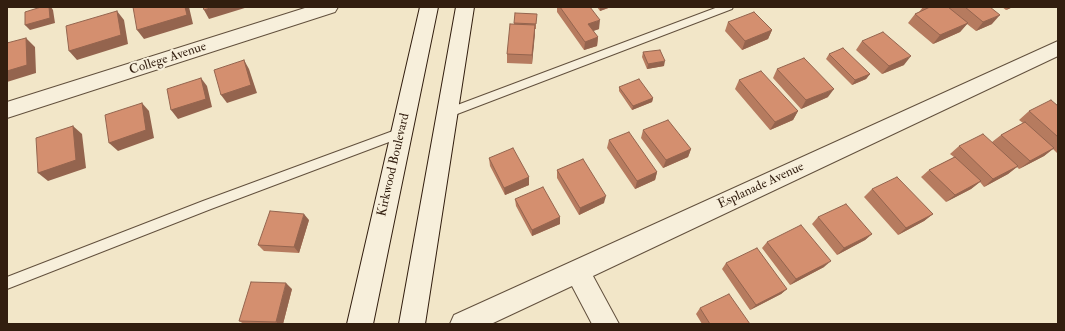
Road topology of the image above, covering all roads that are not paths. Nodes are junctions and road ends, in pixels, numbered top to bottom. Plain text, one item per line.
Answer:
1 (329, 7) edge
2 (428, 7) edge
3 (465, 7) edge
4 (728, 7) edge
5 (1058, 48) edge
6 (7, 110) edge
7 (448, 113) junction
8 (401, 133) junction
9 (577, 272) junction
10 (7, 283) edge
11 (360, 324) edge
12 (412, 324) edge
13 (463, 324) edge
14 (606, 324) edge

1 - 6 street, College Avenue
2 - 8 street, Kirkwood Boulevard
3 - 7 street
4 - 7 lane
5 - 9 street, Esplanade Avenue
7 - 12 street
8 - 10 lane
8 - 11 street, Kirkwood Boulevard
9 - 13 street, Esplanade Avenue
9 - 14 street

